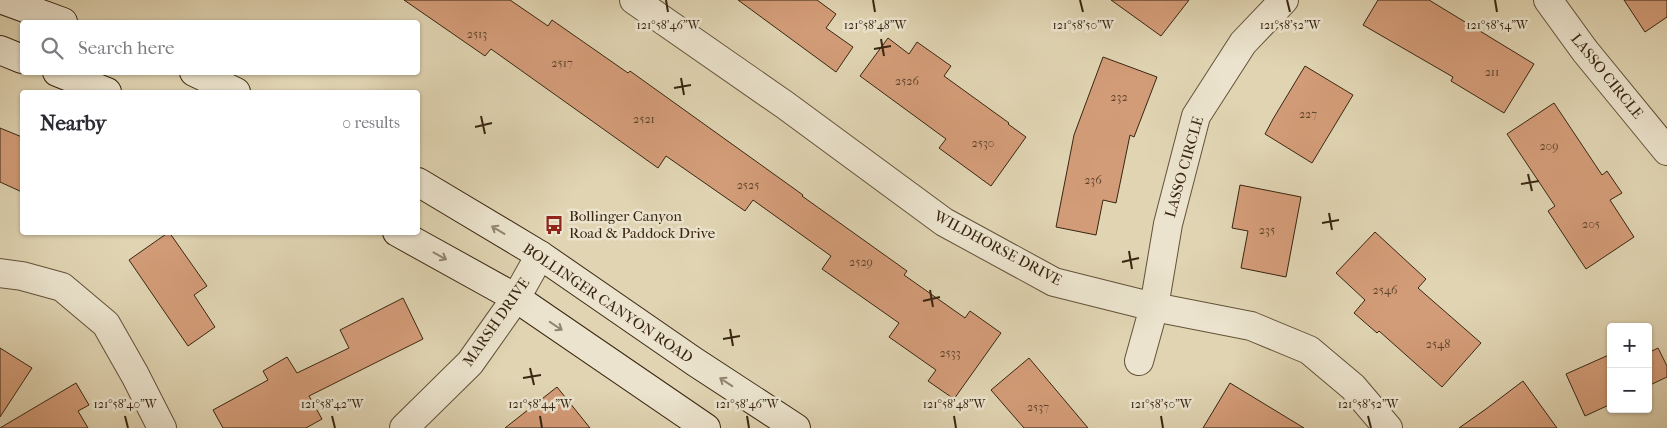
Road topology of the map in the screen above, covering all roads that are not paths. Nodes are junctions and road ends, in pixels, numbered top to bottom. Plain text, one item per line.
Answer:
1 (3, 0) edge
2 (634, 0) edge
3 (1284, 0) edge
4 (1548, 0) edge
5 (58, 20) edge
6 (0, 50) edge
7 (20, 58) edge
8 (64, 75) edge
9 (200, 75) edge
10 (102, 90) edge
11 (232, 90) edge
12 (1667, 151) edge
13 (420, 183) edge
14 (402, 235) edge
15 (540, 255) junction
16 (0, 273) edge
17 (516, 298) junction
18 (1154, 307) junction
19 (1139, 361) dead end
20 (162, 428) edge
21 (404, 428) edge
22 (706, 428) edge
23 (796, 428) edge
24 (1388, 428) edge

1 - 5 street
2 - 18 street, WILDHORSE DRIVE
3 - 18 street, LASSO CIRCLE
4 - 12 street, LASSO CIRCLE
6 - 7 street
8 - 10 street
9 - 11 street
15 -> 13 street, BOLLINGER CANYON ROAD
14 -> 17 street
15 - 17 street, MARSH DRIVE
23 -> 15 street, BOLLINGER CANYON ROAD
16 - 20 street
17 - 21 street, MARSH DRIVE
17 -> 22 street
18 - 19 street, LASSO CIRCLE
18 - 24 street, WILDHORSE DRIVE

